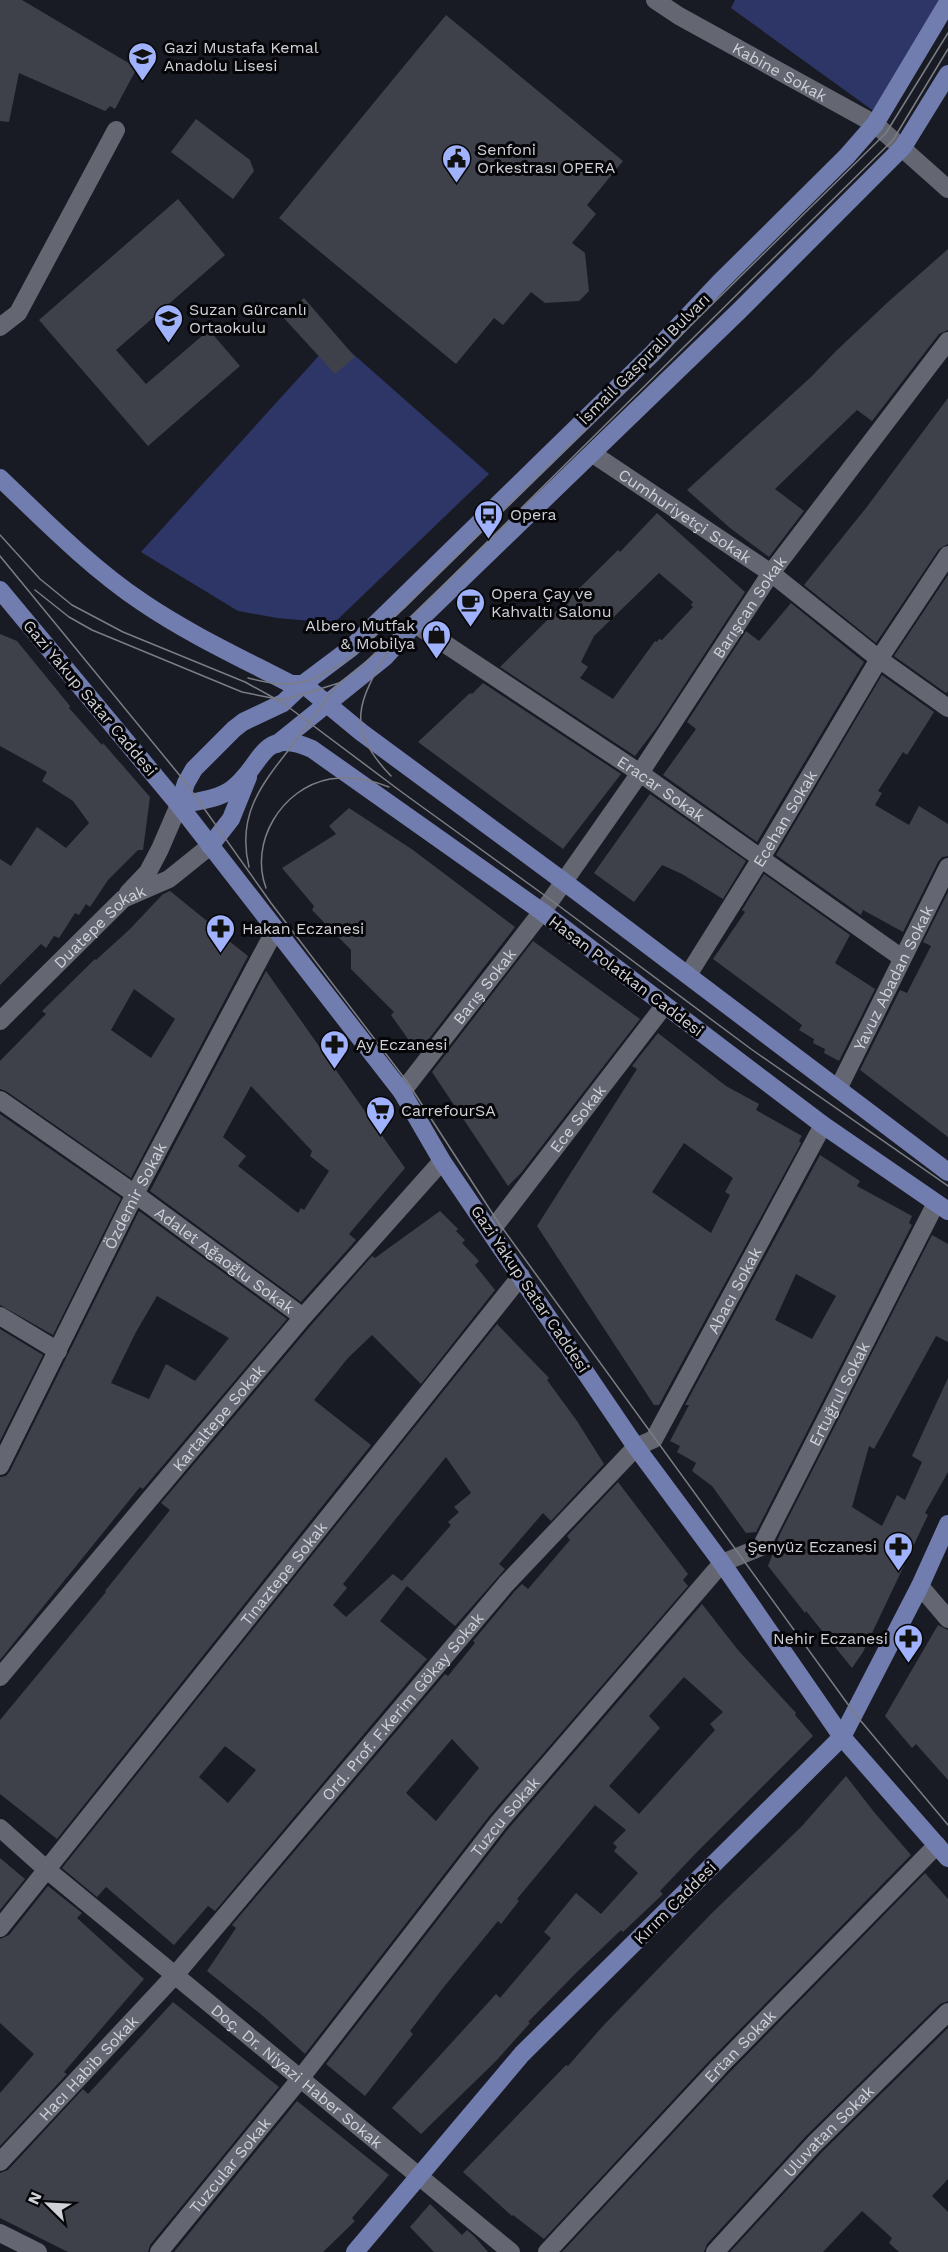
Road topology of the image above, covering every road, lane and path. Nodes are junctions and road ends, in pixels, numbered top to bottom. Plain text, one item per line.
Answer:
1 (655, 0) edge
2 (948, 2) edge
3 (682, 8) edge
4 (948, 74) edge
5 (875, 124) junction
6 (116, 130) dead end
7 (903, 147) junction
8 (948, 189) edge
9 (0, 327) edge
10 (948, 341) edge
11 (593, 454) junction
12 (0, 478) edge
13 (948, 555) edge
14 (771, 573) junction
15 (1, 595) edge
16 (415, 624) junction
17 (879, 659) junction
18 (303, 684) junction
19 (328, 703) junction
20 (948, 708) edge
21 (277, 744) junction
22 (250, 771) junction
23 (640, 773) junction
24 (179, 805) junction
25 (210, 846) junction
26 (760, 860) junction
27 (948, 867) edge
28 (563, 881) junction
29 (123, 898) junction
30 (541, 911) junction
31 (275, 930) junction
32 (902, 958) junction
33 (688, 975) junction
34 (664, 1006) junction
35 (0, 1021) edge
36 (838, 1089) junction
37 (402, 1092) junction
38 (0, 1100) edge
39 (823, 1125) junction
40 (442, 1161) junction
41 (948, 1172) edge
42 (135, 1194) junction
43 (942, 1207) edge
44 (491, 1231) junction
45 (522, 1276) junction
46 (0, 1316) edge
47 (303, 1317) junction
48 (58, 1352) junction
49 (636, 1447) junction
50 (0, 1466) edge
51 (948, 1524) edge
52 (722, 1563) junction
53 (920, 1586) junction
54 (948, 1618) edge
55 (0, 1677) edge
56 (842, 1737) junction
57 (0, 1828) edge
58 (943, 1852) edge
59 (46, 1869) junction
60 (0, 1928) edge
61 (176, 1974) junction
62 (948, 2012) edge
63 (300, 2079) junction
64 (0, 2162) edge
65 (419, 2178) junction
66 (0, 2233) edge
67 (38, 2252) edge
68 (159, 2252) edge
69 (355, 2252) edge
70 (511, 2252) edge
71 (547, 2252) edge
72 (714, 2252) edge

1 - 3 street, Kabine Sokak
2 - 5 main road, İsmail Gaspıralı Bulvarı
3 - 5 street, Kabine Sokak
4 - 7 main road
5 - 7 street, Kabine Sokak
5 - 18 main road, İsmail Gaspıralı Bulvarı
6 - 9 street
7 - 8 street, Kabine Sokak
7 - 11 main road
10 - 14 street, Barışcan Sokak
11 - 14 street, Cumhuriyetçi Sokak
11 - 16 main road
12 - 18 main road
13 - 17 street
14 - 17 street, Cumhuriyetçi Sokak
14 - 23 street, Barışcan Sokak
15 - 24 main road, Gazi Yakup Satar Caddesi
16 - 19 main road
16 - 23 street, Eracar Sokak
17 - 20 street, Cumhuriyetçi Sokak
17 - 26 street, Ecehan Sokak
18 - 19 main road
18 - 24 main road, İsmail Gaspıralı Bulvarı
19 - 21 main road
19 - 28 main road
21 - 22 main road
21 - 30 main road, Hasan Polatkan Caddesi
22 - 24 main road
22 - 25 main road
23 - 26 street, Eracar Sokak
23 - 28 street, Barışcan Sokak
24 - 25 main road, Gazi Yakup Satar Caddesi
24 - 29 street
25 - 29 street, Duatepe Sokak
25 - 31 main road, Gazi Yakup Satar Caddesi
26 - 32 street, Eracar Sokak
26 - 33 street, Ecehan Sokak
27 - 32 street, Yavuz Abadan Sokak
28 - 30 street, Barış Sokak
28 - 33 main road
29 - 35 street, Duatepe Sokak
30 - 34 main road, Hasan Polatkan Caddesi
30 - 37 street, Barış Sokak
31 - 37 main road, Gazi Yakup Satar Caddesi
31 - 42 street, Özdemir Sokak
32 - 36 street, Yavuz Abadan Sokak
33 - 36 main road
34 - 39 main road, Hasan Polatkan Caddesi
34 - 44 street, Ece Sokak
36 - 41 main road
37 - 40 main road, Gazi Yakup Satar Caddesi
38 - 42 street, Adalet Ağaoğlu Sokak
39 - 43 main road, Hasan Polatkan Caddesi
39 - 49 street, Abacı Sokak
40 - 44 main road, Gazi Yakup Satar Caddesi
40 - 47 street, Kartaltepe Sokak
42 - 47 street, Adalet Ağaoğlu Sokak
42 - 48 street, Özdemir Sokak
43 - 52 street, Ertuğrul Sokak
44 - 45 main road, Gazi Yakup Satar Caddesi
45 - 49 main road, Gazi Yakup Satar Caddesi
45 - 59 street, Tınaztepe Sokak
46 - 48 street
47 - 55 street, Kartaltepe Sokak
48 - 50 street, Özdemir Sokak
49 - 52 main road, Gazi Yakup Satar Caddesi
49 - 61 street, Ord. Prof. F.Kerim Gökay Sokak
51 - 53 main road, Kırım Caddesi
52 - 56 main road, Gazi Yakup Satar Caddesi
52 - 63 street, Tuzcu Sokak
53 - 54 street
53 - 56 main road, Kırım Caddesi
56 - 58 main road, Gazi Yakup Satar Caddesi
56 - 65 main road, Kırım Caddesi
57 - 59 street, Doç. Dr. Niyazi Haber Sokak
58 - 71 street, Ertan Sokak
59 - 60 street, Tınaztepe Sokak
59 - 61 street, Doç. Dr. Niyazi Haber Sokak
61 - 63 street, Doç. Dr. Niyazi Haber Sokak
61 - 64 street, Hacı Habib Sokak
62 - 72 street, Uluvatan Sokak
63 - 65 street, Doç. Dr. Niyazi Haber Sokak
63 - 68 street, Tuzcular Sokak
65 - 69 main road, Kırım Caddesi
65 - 70 street, Doç. Dr. Niyazi Haber Sokak
66 - 67 street

